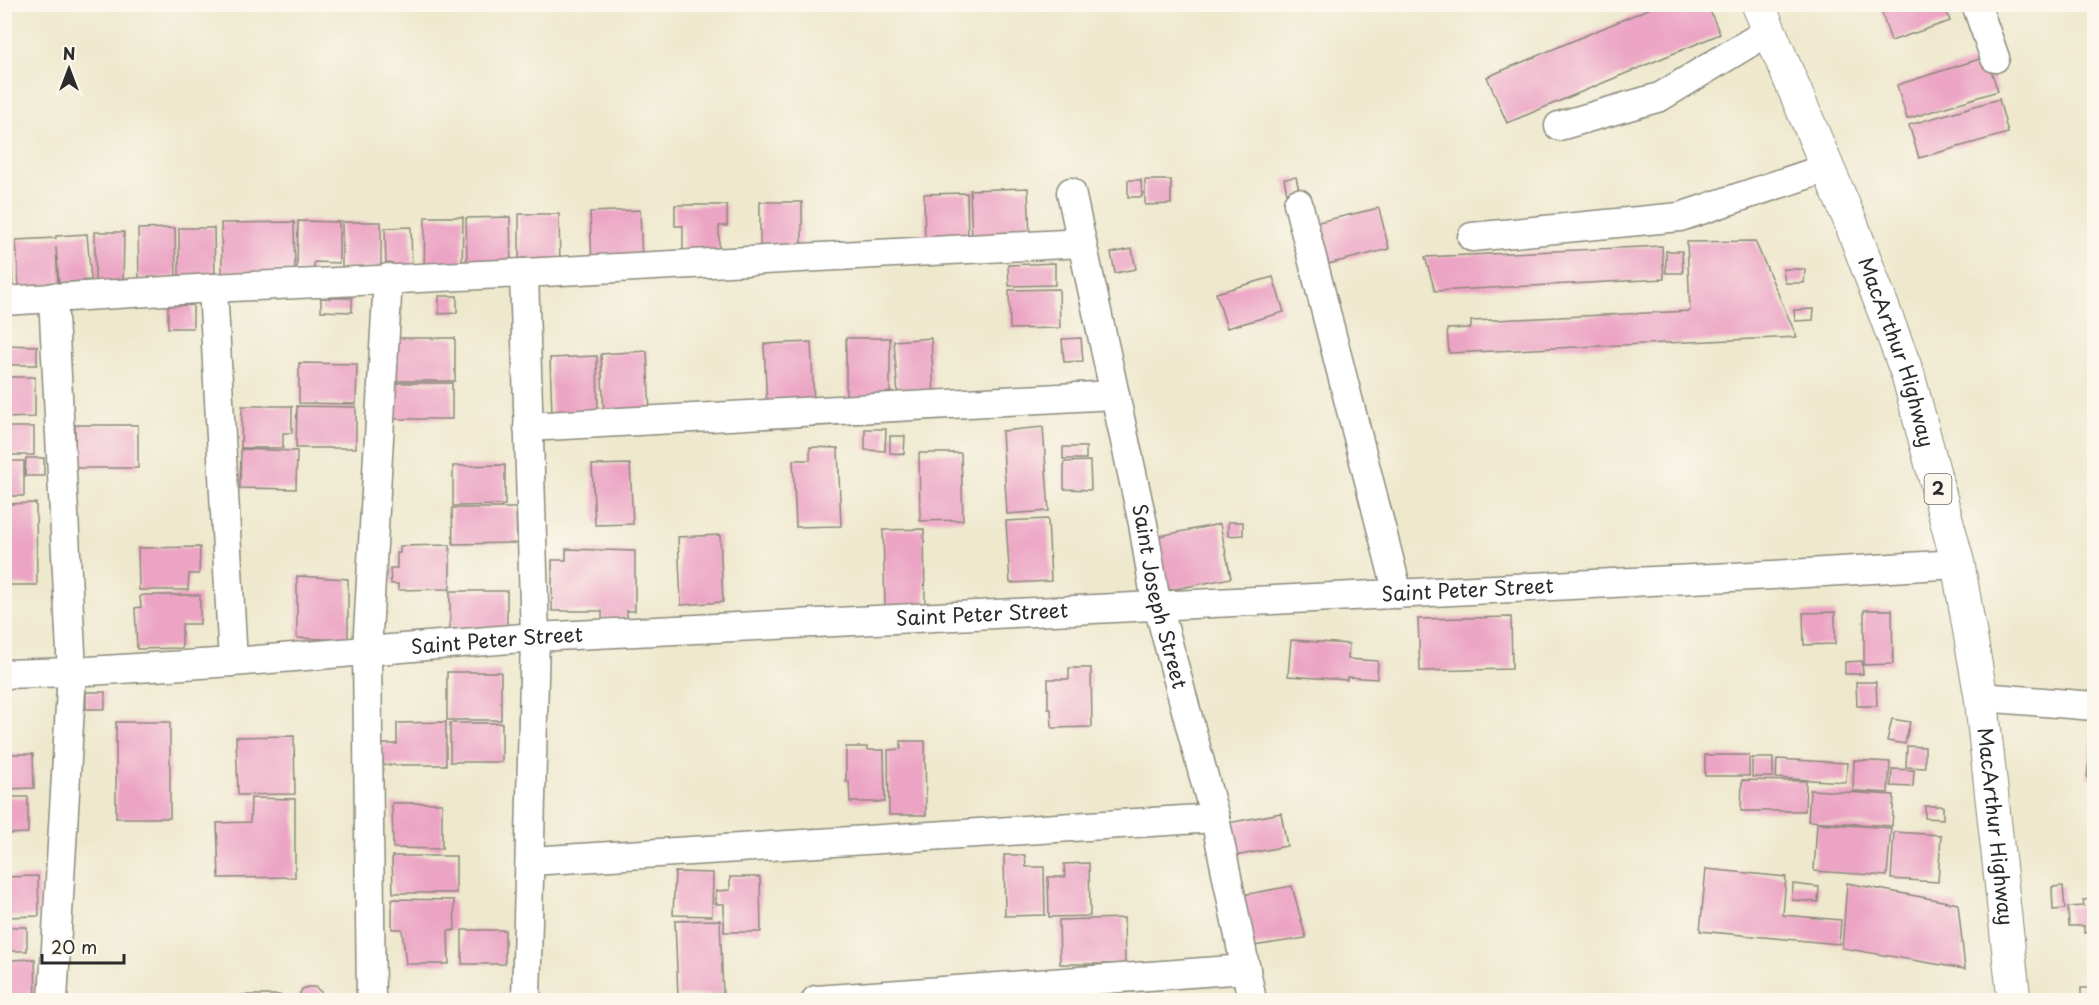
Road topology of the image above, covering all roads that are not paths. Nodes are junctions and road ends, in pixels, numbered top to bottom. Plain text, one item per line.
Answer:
1 (1976, 4) edge
2 (1764, 17) edge
3 (1995, 58) dead end
4 (1559, 126) dead end
5 (1827, 168) junction
6 (1071, 192) dead end
7 (1298, 203) dead end
8 (1472, 237) dead end
9 (1082, 243) junction
10 (524, 273) junction
11 (388, 278) junction
12 (213, 288) junction
13 (53, 297) junction
14 (4, 301) edge
15 (1114, 395) junction
16 (528, 427) junction
17 (1958, 564) junction
18 (1398, 594) junction
19 (1158, 606) junction
20 (535, 637) junction
21 (367, 651) junction
22 (233, 662) junction
23 (72, 672) junction
24 (4, 674) edge
25 (1981, 697) junction
26 (2094, 706) edge
27 (1215, 818) junction
28 (531, 861) junction
29 (1246, 969) junction
30 (53, 1000) edge
31 (371, 1000) edge
32 (526, 1000) edge
33 (816, 1000) edge
34 (1252, 1000) edge
35 (2014, 1000) edge

1 - 3 street
2 - 4 street
2 - 5 highway, MacArthur Highway / 2
5 - 8 street
5 - 17 highway, MacArthur Highway / 2
6 - 9 street, Saint Joseph Street
7 - 18 street
9 - 10 street
9 - 15 street, Saint Joseph Street
10 - 11 street
10 - 16 street
11 - 12 street
11 - 21 street
12 - 13 street
12 - 22 street
13 - 14 street
13 - 23 street
15 - 16 street
15 - 19 street, Saint Joseph Street
16 - 20 street
17 - 18 street, Saint Peter Street
17 - 25 highway, MacArthur Highway / 2
18 - 19 street, Saint Peter Street
19 - 20 street, Saint Peter Street
19 - 27 street, Saint Joseph Street
20 - 21 street, Saint Peter Street
20 - 28 street
21 - 22 street, Saint Peter Street
21 - 31 street
22 - 23 street, Saint Peter Street
23 - 24 street, Saint Peter Street
23 - 30 street
25 - 26 street
25 - 35 highway, MacArthur Highway / 2
27 - 28 street
27 - 29 street, Saint Joseph Street
28 - 32 street
29 - 33 street
29 - 34 street, Saint Joseph Street

